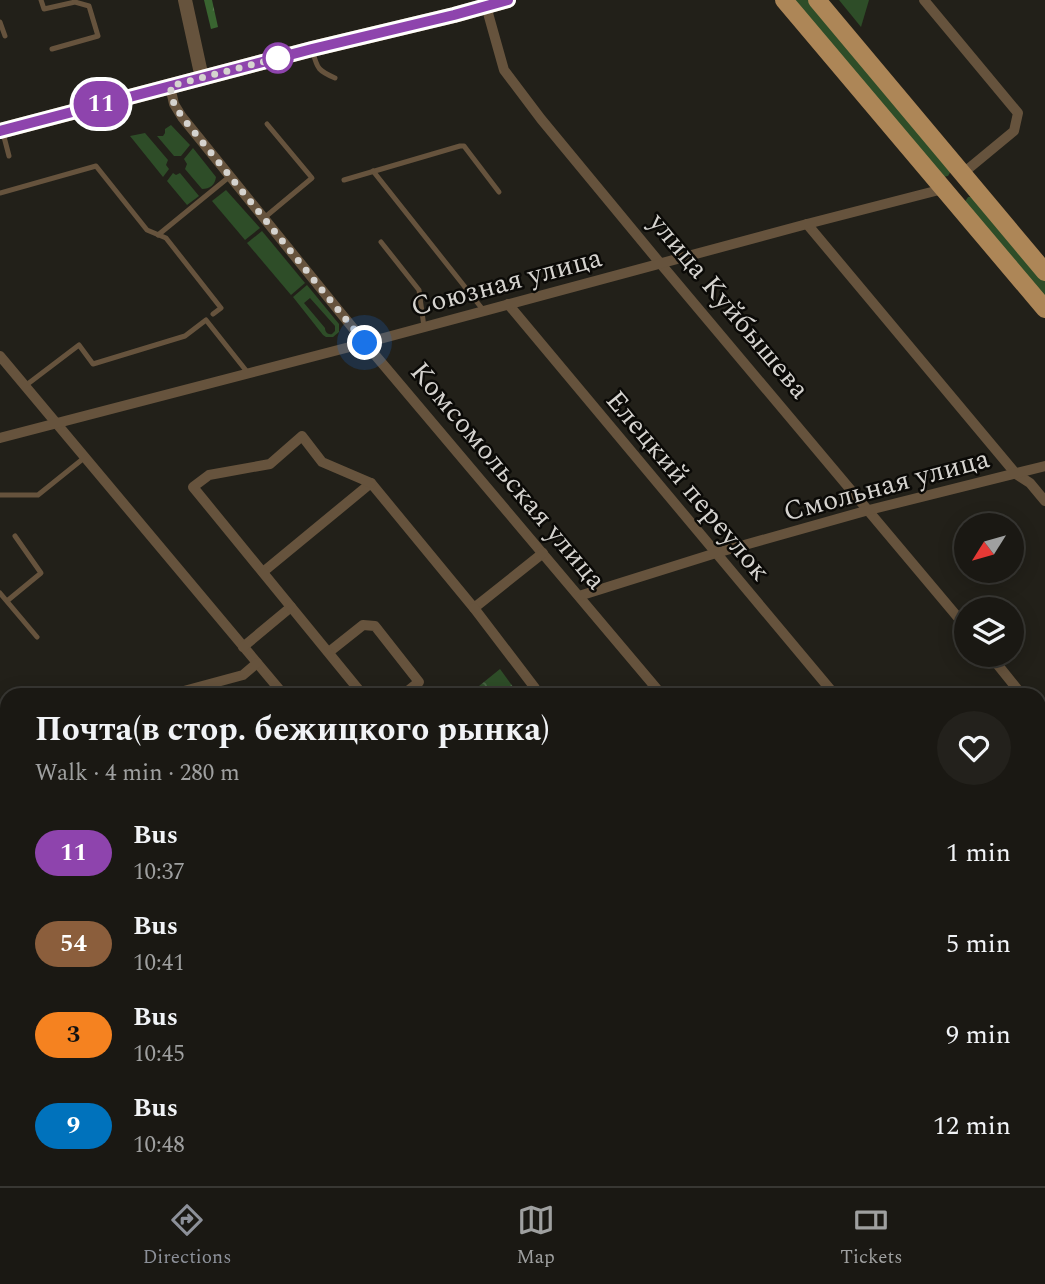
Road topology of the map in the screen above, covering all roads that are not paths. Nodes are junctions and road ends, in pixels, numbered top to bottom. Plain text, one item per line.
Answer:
1 (41, 0) edge
2 (185, 0) edge
3 (508, 0) edge
4 (784, 0) edge
5 (817, 0) edge
6 (924, 0) edge
7 (485, 3) edge
8 (0, 22) edge
9 (5, 36) dead end
10 (52, 49) dead end
11 (312, 49) junction
12 (202, 78) junction
13 (335, 78) dead end
14 (170, 86) junction
15 (267, 124) dead end
16 (1, 130) edge
17 (9, 156) dead end
18 (373, 171) junction
19 (962, 174) junction
20 (230, 176) junction
21 (16, 180) dead end
22 (344, 180) dead end
23 (18, 188) junction
24 (943, 189) junction
25 (499, 192) dead end
26 (0, 193) edge
27 (264, 218) junction
28 (807, 224) junction
29 (158, 234) junction
30 (381, 242) dead end
31 (660, 263) junction
32 (1045, 272) edge
33 (508, 304) junction
34 (1045, 309) edge
35 (484, 311) junction
36 (213, 314) dead end
37 (424, 327) junction
38 (365, 343) junction
39 (0, 356) edge
40 (248, 373) junction
41 (25, 386) junction
42 (56, 423) junction
43 (0, 438) edge
44 (84, 458) junction
45 (1045, 466) edge
46 (1016, 474) junction
47 (371, 483) junction
48 (0, 495) edge
49 (1045, 501) edge
50 (869, 510) junction
51 (15, 536) dead end
52 (543, 553) junction
53 (716, 554) junction
54 (263, 572) junction
55 (0, 593) edge
56 (579, 596) junction
57 (7, 601) junction
58 (291, 607) junction
59 (474, 608) junction
60 (954, 613) edge
61 (37, 637) dead end
62 (243, 647) junction
63 (329, 652) junction
64 (257, 663) junction
65 (1000, 667) edge
66 (195, 688) edge
67 (278, 688) edge
68 (357, 688) edge
69 (412, 688) edge
70 (535, 688) edge
71 (656, 688) edge
72 (829, 688) edge
73 (1017, 688) edge

1 - 10 lane
2 - 12 street
3 - 7 main road
4 - 24 main road
5 - 19 main road
6 - 19 street
7 - 11 main road
7 - 31 street, улица Куйбышева
8 - 9 lane
11 - 12 main road
11 - 13 lane
12 - 14 main road
14 - 16 main road
14 - 20 street, Комсомольская улица
15 - 27 lane
16 - 17 lane
18 - 22 lane
18 - 25 lane
18 - 35 lane
19 - 24 main road
19 - 32 main road
20 - 27 street, Комсомольская улица
20 - 29 lane
21 - 23 lane
23 - 26 lane
23 - 29 lane
24 - 28 street, Союзная улица
24 - 34 main road
27 - 38 street, Комсомольская улица
28 - 31 street, Союзная улица
28 - 46 street
29 - 36 lane
30 - 37 lane
31 - 33 street, Союзная улица
31 - 50 street, улица Куйбышева
33 - 35 street, Союзная улица
33 - 53 street, Елецкий переулок
35 - 37 street, Союзная улица
37 - 38 street, Союзная улица
38 - 40 street, Союзная улица
38 - 52 street, Комсомольская улица
39 - 41 street
40 - 41 lane
40 - 42 street, Союзная улица
41 - 42 street
42 - 43 street, Союзная улица
42 - 44 street
44 - 48 lane
44 - 62 street
45 - 46 street, Смольная улица
46 - 49 street
46 - 50 street, Смольная улица
47 - 54 street
47 - 54 street
47 - 59 street
50 - 53 street, Смольная улица
50 - 60 street, улица Куйбышева
51 - 57 lane
52 - 56 street, Комсомольская улица
52 - 59 street
53 - 56 street, Смольная улица
53 - 72 street, Елецкий переулок
54 - 58 street
55 - 57 lane
56 - 71 street, Комсомольская улица
57 - 61 lane
58 - 62 street
58 - 63 street
59 - 70 street
62 - 64 street
63 - 68 street
63 - 69 street
64 - 66 street
64 - 67 street
65 - 73 street

